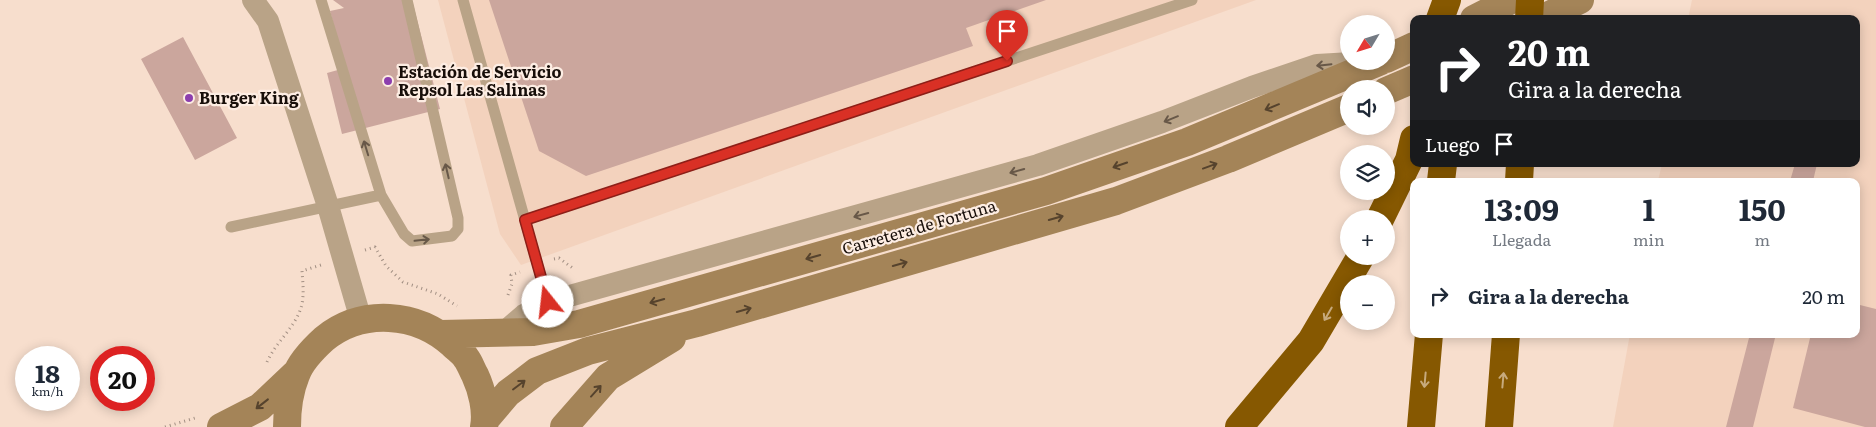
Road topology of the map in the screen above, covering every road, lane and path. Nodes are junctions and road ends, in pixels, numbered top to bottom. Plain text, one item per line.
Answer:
1 (253, 0) edge
2 (322, 0) edge
3 (407, 0) edge
4 (464, 0) edge
5 (1192, 0) edge
6 (1447, 0) edge
7 (1452, 0) edge
8 (1511, 0) edge
9 (1530, 0) edge
10 (1580, 0) edge
11 (1441, 15) edge
12 (1452, 15) edge
13 (1482, 15) edge
14 (1529, 15) edge
15 (1549, 15) edge
16 (1410, 48) edge
17 (1395, 55) edge
18 (1340, 64) edge
19 (1359, 70) edge
20 (1410, 81) edge
21 (1395, 87) edge
22 (1340, 112) edge
23 (1410, 156) edge
24 (381, 195) junction
25 (328, 206) junction
26 (1384, 210) edge
27 (525, 220) junction
28 (231, 227) dead end
29 (1356, 265) edge
30 (548, 302) junction
31 (361, 320) junction
32 (697, 323) junction
33 (441, 334) junction
34 (502, 334) junction
35 (1428, 338) edge
36 (1506, 338) edge
37 (296, 373) junction
38 (485, 424) edge
39 (221, 427) edge
40 (287, 427) edge
41 (564, 427) edge
42 (1239, 427) edge
43 (1421, 427) edge
44 (1499, 427) edge

1 - 25 street
24 -> 2 lane
24 -> 3 lane
4 - 27 lane
5 - 27 lane
6 - 11 highway, bridge
7 - 12 highway
8 - 13 main road
9 - 14 highway
10 - 15 main road
16 - 17 main road
18 -> 30 street
19 -> 34 main road, Carretera de Fortuna
20 - 21 main road
32 -> 22 main road, Carretera de Fortuna
23 - 26 highway
24 - 25 lane
25 - 28 lane
25 - 31 street
27 - 30 lane
29 -> 42 highway
30 - 34 street
31 - 33 main road
31 - 37 main road
38 -> 32 main road, Carretera de Fortuna
41 -> 32 main road
33 - 34 main road, Carretera de Fortuna
33 - 38 main road
35 -> 43 highway
44 -> 36 highway
37 -> 39 main road
37 - 40 main road

